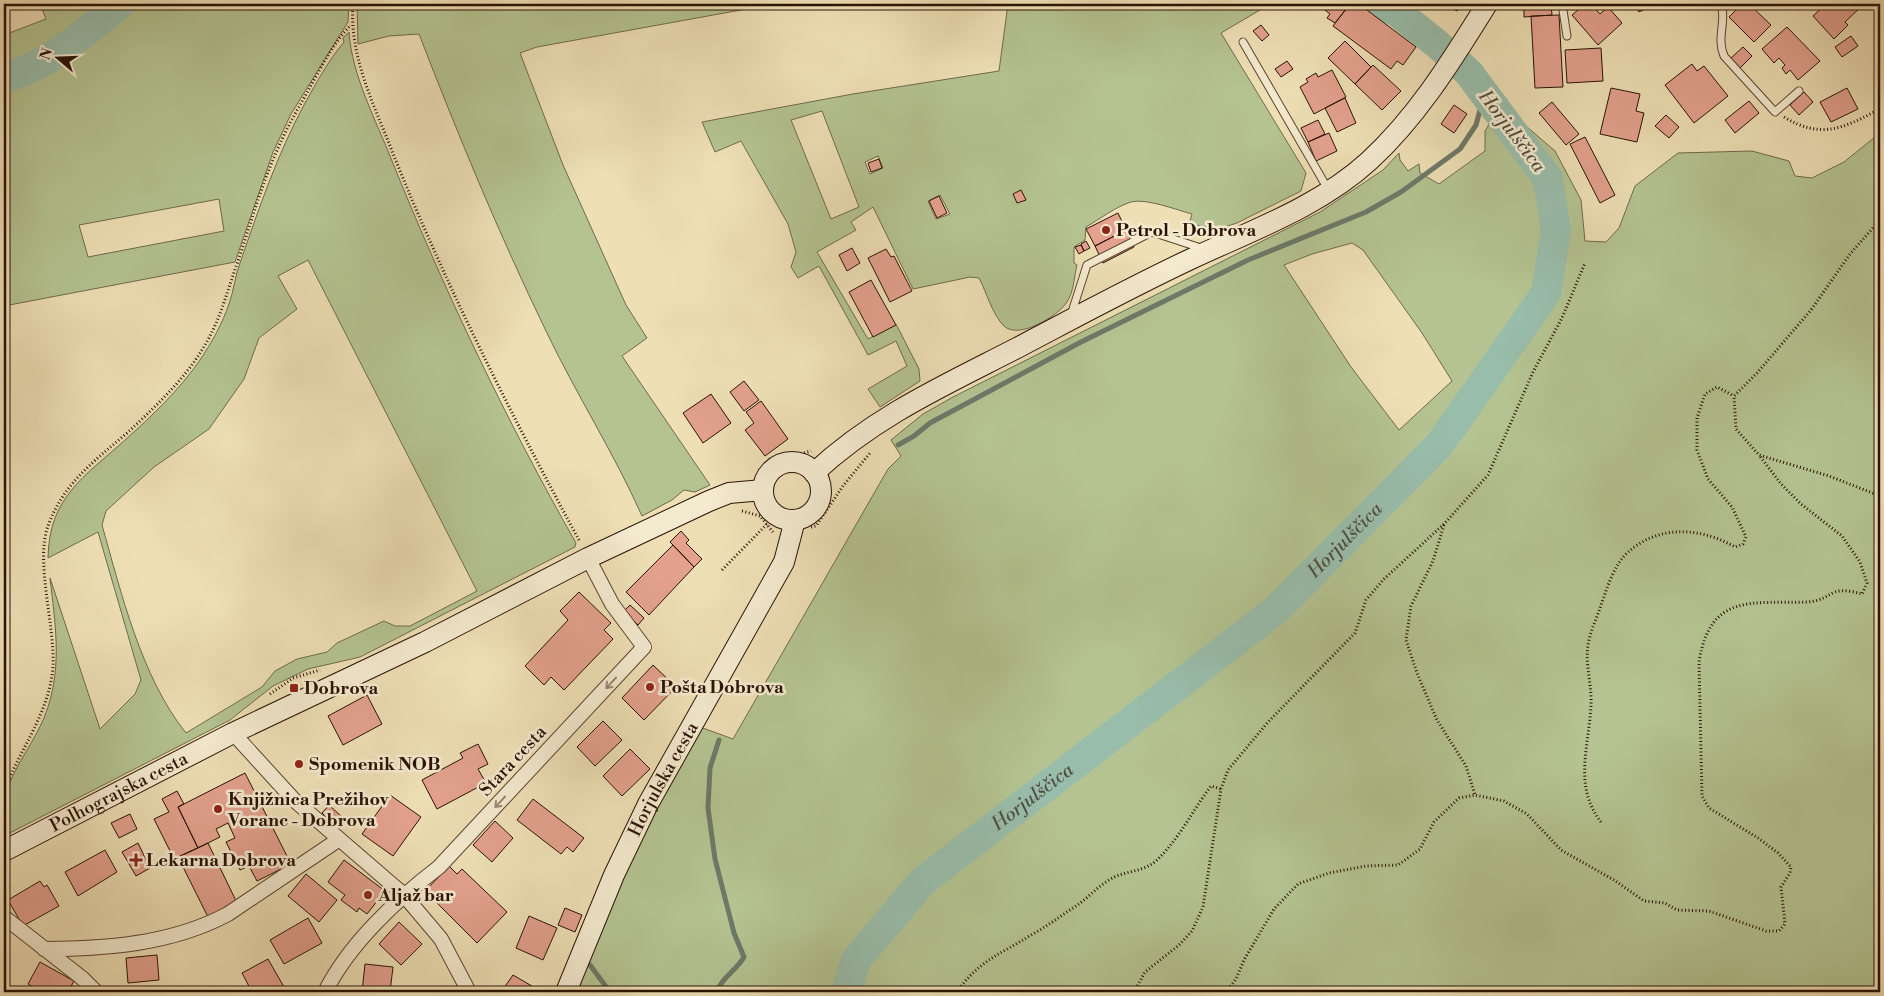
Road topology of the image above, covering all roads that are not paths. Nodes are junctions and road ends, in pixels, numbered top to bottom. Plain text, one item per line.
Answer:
1 (1487, 4) edge
2 (1562, 4) edge
3 (1721, 4) edge
4 (1567, 36) dead end
5 (1243, 42) dead end
6 (1799, 91) dead end
7 (1330, 191) junction
8 (1209, 251) junction
9 (1070, 320) junction
10 (814, 473) junction
11 (763, 490) junction
12 (786, 517) junction
13 (588, 558) junction
14 (233, 734) junction
15 (338, 840) junction
16 (4, 851) edge
17 (404, 894) junction
18 (4, 917) edge
19 (44, 949) junction
20 (96, 992) edge
21 (325, 992) edge
22 (469, 992) edge
23 (566, 992) edge

1 - 7 street
2 - 4 lane
3 - 6 lane
5 - 7 lane
7 - 8 street
8 - 9 street
8 - 9 lane
9 - 10 street
10 - 11 street
10 - 12 street
11 - 12 street
11 - 13 street, Polhograjska cesta
12 - 23 street, Horjulska cesta
13 - 14 street, Polhograjska cesta
13 -> 17 street, Stara cesta
14 - 15 street
14 - 16 street, Polhograjska cesta
15 - 17 street
15 - 19 street
17 - 21 street, Stara cesta
17 - 22 street
18 - 19 street
19 - 20 street

